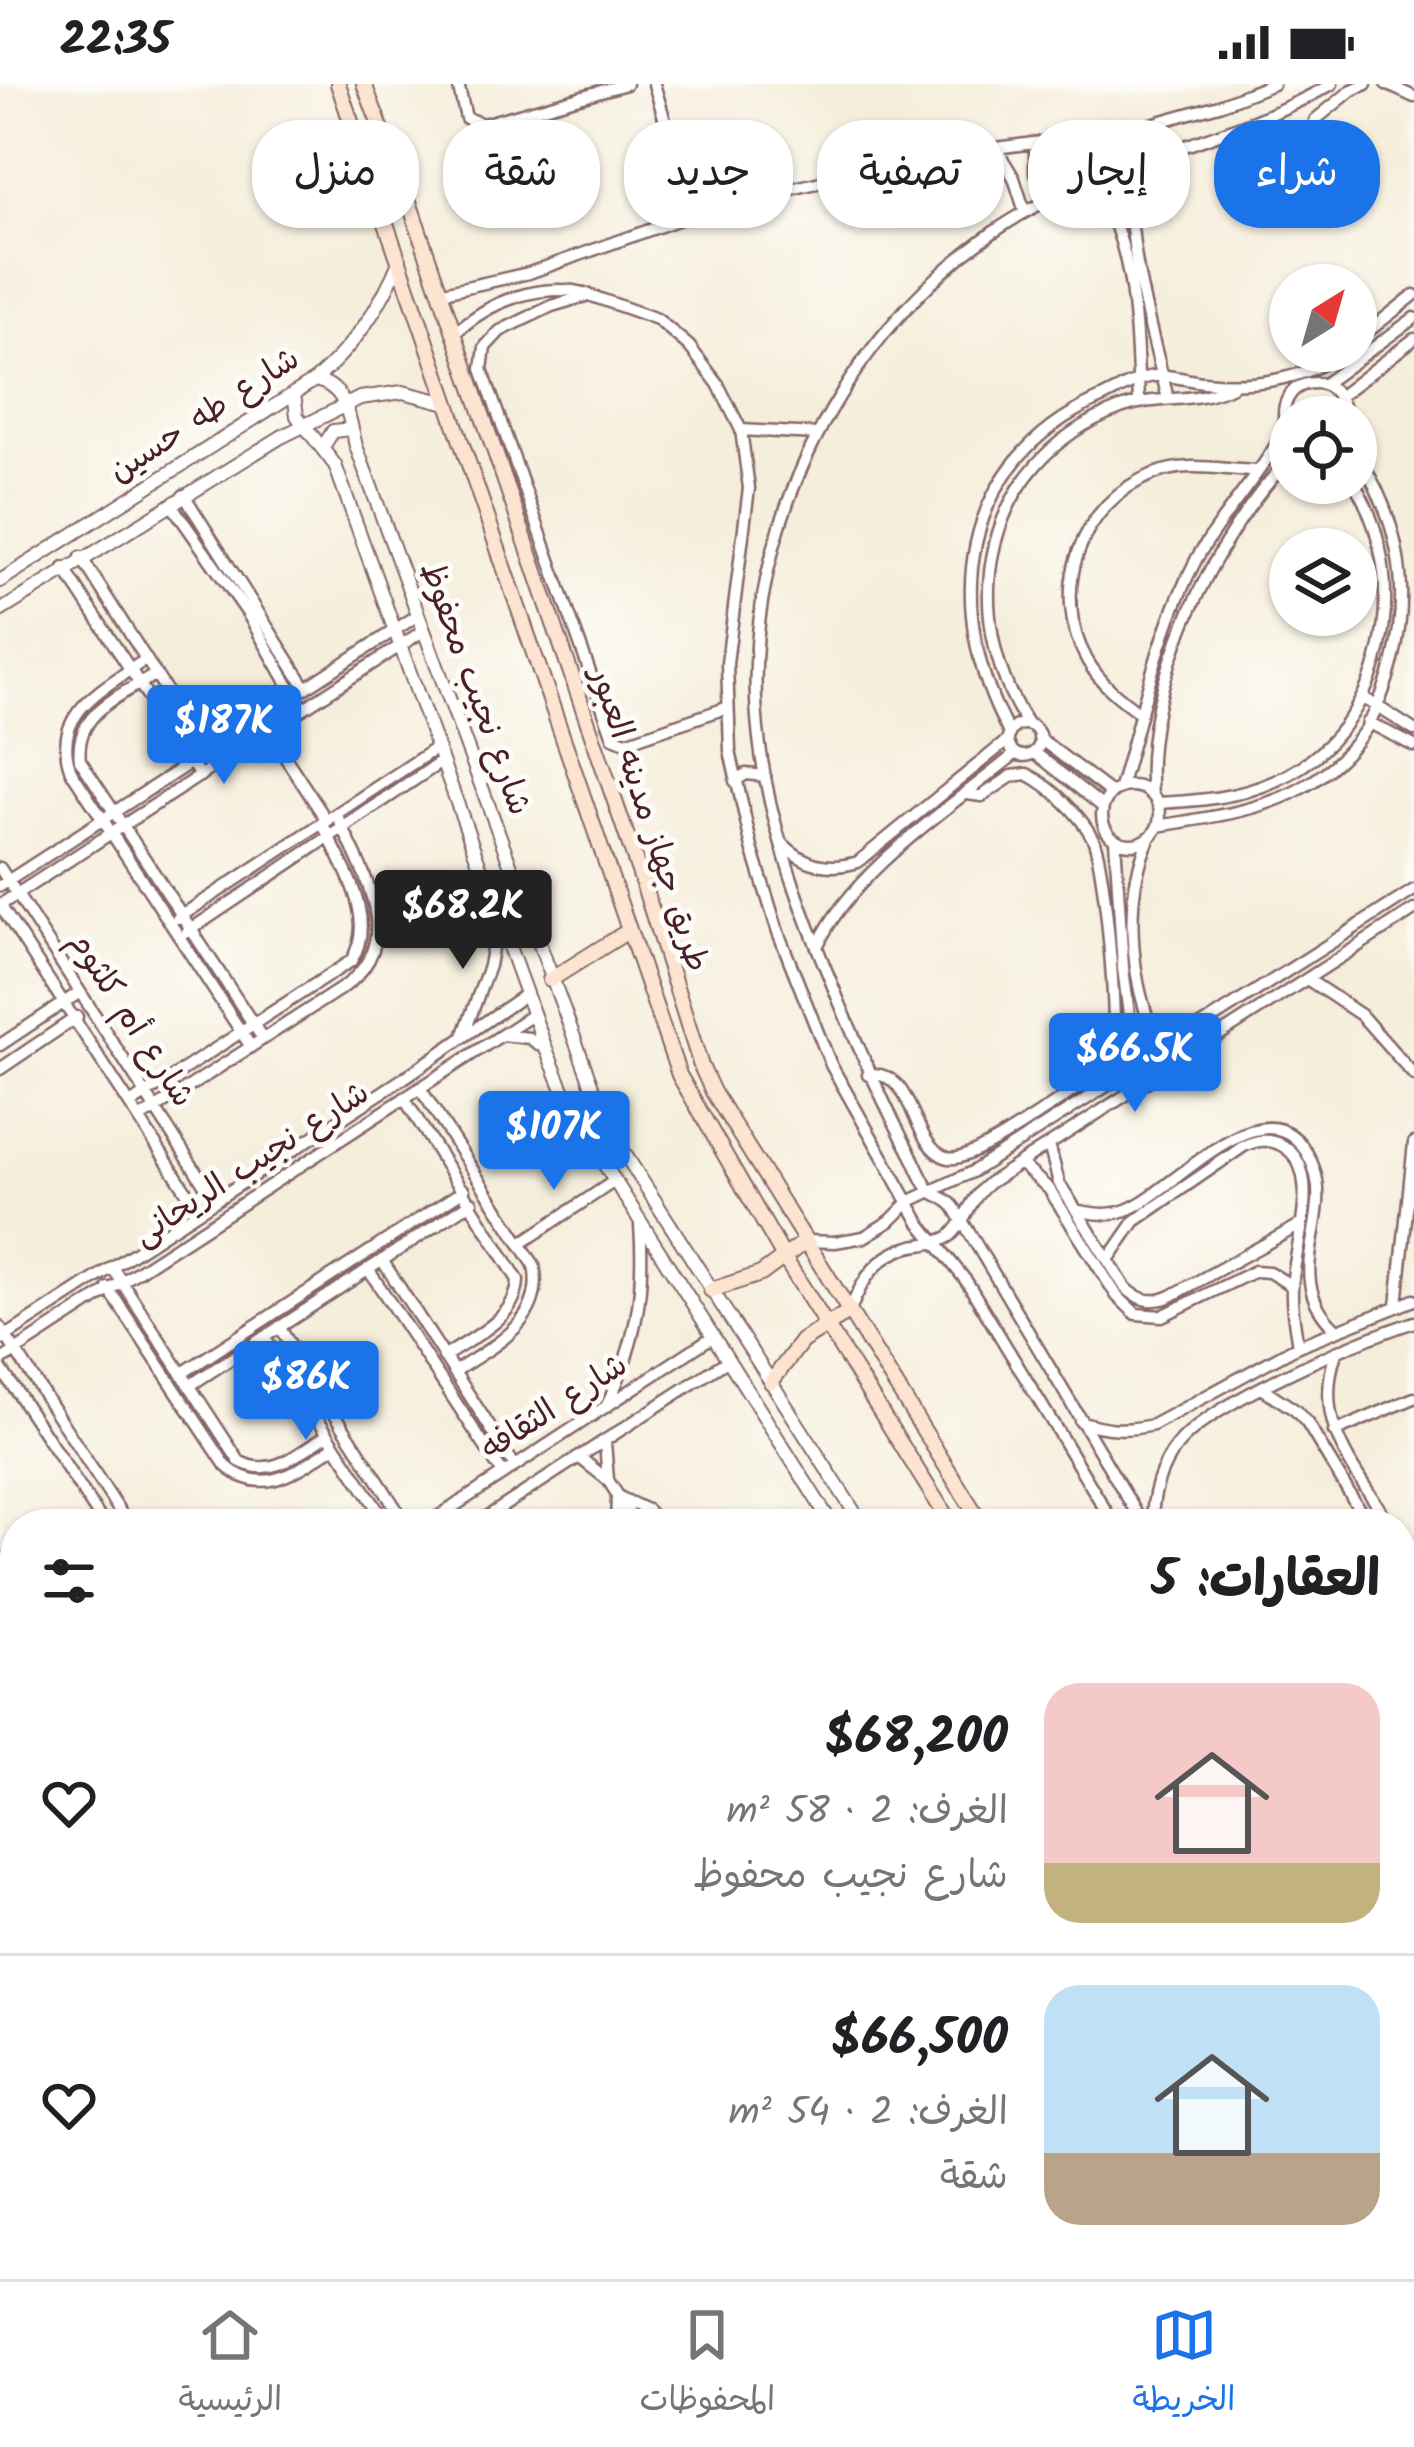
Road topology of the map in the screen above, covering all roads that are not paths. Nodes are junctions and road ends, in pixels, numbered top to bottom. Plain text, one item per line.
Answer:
1 (338, 84) edge
2 (364, 84) edge
3 (458, 84) edge
4 (626, 84) edge
5 (654, 84) edge
6 (1273, 84) edge
7 (1332, 84) edge
8 (1366, 84) edge
9 (1386, 84) edge
10 (592, 88) edge
11 (1414, 97) edge
12 (351, 120) edge
13 (378, 120) edge
14 (665, 120) edge
15 (1166, 120) edge
16 (1315, 120) dead end
17 (1190, 144) edge
18 (1004, 162) edge
19 (1028, 210) edge
20 (1024, 212) junction
21 (389, 228) edge
22 (418, 228) edge
23 (654, 228) edge
24 (1117, 228) edge
25 (1132, 228) edge
26 (400, 260) junction
27 (560, 262) junction
28 (497, 280) junction
29 (565, 288) junction
30 (439, 293) junction
31 (589, 295) junction
32 (1414, 295) edge
33 (504, 302) junction
34 (1414, 318) edge
35 (1377, 324) edge
36 (454, 334) junction
37 (1414, 339) edge
38 (1306, 372) edge
39 (1162, 375) junction
40 (316, 380) junction
41 (1138, 380) junction
42 (1236, 384) junction
43 (1324, 384) junction
44 (294, 393) junction
45 (1289, 396) edge
46 (1340, 396) joint
47 (1168, 399) junction
48 (1139, 402) junction
49 (447, 403) junction
50 (345, 405) junction
51 (303, 426) junction
52 (351, 429) junction
53 (741, 430) junction
54 (818, 434) junction
55 (323, 447) junction
56 (1269, 454) edge
57 (1230, 469) junction
58 (1256, 471) junction
59 (1269, 484) edge
60 (1377, 489) edge
61 (184, 495) junction
62 (1234, 499) junction
63 (171, 504) junction
64 (1366, 504) edge
65 (1246, 512) junction
66 (520, 526) junction
67 (493, 536) junction
68 (50, 548) junction
69 (82, 557) junction
70 (64, 568) junction
71 (0, 580) edge
72 (1393, 588) junction
73 (1413, 593) edge
74 (1179, 594) junction
75 (1196, 602) junction
76 (1, 611) edge
77 (418, 615) junction
78 (1412, 617) edge
79 (1390, 620) junction
80 (393, 629) junction
81 (423, 631) junction
82 (399, 646) junction
83 (146, 659) junction
84 (132, 669) junction
85 (156, 674) junction
86 (141, 683) junction
87 (305, 686) junction
88 (293, 694) junction
89 (1364, 698) junction
90 (314, 701) junction
91 (726, 708) junction
92 (1380, 708) junction
93 (302, 709) junction
94 (1140, 713) junction
95 (1354, 716) junction
96 (1370, 723) junction
97 (1028, 725) junction
98 (1414, 730) edge
99 (268, 731) junction
100 (1009, 737) junction
101 (1039, 738) junction
102 (759, 744) junction
103 (1414, 746) edge
104 (206, 752) junction
105 (730, 752) junction
106 (1034, 752) junction
107 (1015, 754) junction
108 (439, 755) junction
109 (190, 761) junction
110 (214, 766) junction
111 (200, 776) junction
112 (765, 776) junction
113 (735, 781) junction
114 (1116, 791) junction
115 (967, 794) junction
116 (1155, 799) junction
117 (1103, 807) junction
118 (107, 816) junction
119 (329, 820) junction
120 (343, 829) junction
121 (117, 830) junction
122 (1154, 831) junction
123 (329, 838) junction
124 (1115, 839) junction
125 (780, 840) junction
126 (0, 868) edge
127 (4, 883) edge
128 (644, 886) junction
129 (1414, 890) edge
130 (17, 894) junction
131 (618, 894) junction
132 (0, 905) edge
133 (1414, 910) edge
134 (498, 916) junction
135 (176, 919) junction
136 (628, 931) junction
137 (185, 933) junction
138 (817, 947) junction
139 (1307, 979) junction
140 (550, 980) junction
141 (80, 992) junction
142 (526, 994) junction
143 (64, 1004) junction
144 (90, 1008) junction
145 (533, 1014) junction
146 (74, 1019) junction
147 (248, 1029) junction
148 (499, 1035) junction
149 (462, 1038) junction
150 (257, 1043) junction
151 (0, 1046) edge
152 (546, 1049) junction
153 (1162, 1051) junction
154 (1170, 1065) junction
155 (1136, 1067) junction
156 (0, 1069) edge
157 (1414, 1075) edge
158 (868, 1076) junction
159 (1141, 1083) junction
160 (420, 1088) junction
161 (146, 1094) junction
162 (404, 1098) junction
163 (130, 1104) junction
164 (155, 1108) junction
165 (139, 1119) junction
166 (328, 1127) junction
167 (338, 1142) junction
168 (1414, 1143) edge
169 (906, 1144) junction
170 (1049, 1145) junction
171 (884, 1155) junction
172 (1021, 1164) junction
173 (613, 1182) junction
174 (464, 1190) junction
175 (932, 1192) junction
176 (214, 1201) junction
177 (910, 1201) junction
178 (472, 1202) junction
179 (199, 1211) junction
180 (661, 1211) junction
181 (1080, 1211) junction
182 (961, 1222) junction
183 (640, 1225) junction
184 (1300, 1225) junction
185 (516, 1238) junction
186 (806, 1241) junction
187 (497, 1242) junction
188 (935, 1242) junction
189 (785, 1259) junction
190 (1108, 1260) junction
191 (382, 1261) junction
192 (112, 1267) junction
193 (368, 1269) junction
194 (99, 1276) junction
195 (122, 1282) junction
196 (1292, 1286) junction
197 (109, 1290) junction
198 (711, 1290) junction
199 (1001, 1290) junction
200 (1414, 1300) edge
201 (979, 1302) junction
202 (1397, 1305) junction
203 (850, 1311) junction
204 (1364, 1317) junction
205 (1414, 1322) edge
206 (827, 1323) junction
207 (279, 1328) junction
208 (1336, 1329) junction
209 (2, 1334) edge
210 (264, 1337) junction
211 (712, 1337) junction
212 (1372, 1337) junction
213 (1298, 1346) junction
214 (16, 1351) junction
215 (1336, 1353) junction
216 (444, 1357) junction
217 (727, 1361) junction
218 (0, 1364) edge
219 (454, 1372) junction
220 (185, 1380) junction
221 (771, 1382) junction
222 (1262, 1388) junction
223 (1414, 1399) edge
224 (605, 1407) junction
225 (1179, 1413) junction
226 (1080, 1421) junction
227 (1190, 1432) junction
228 (1334, 1432) junction
229 (328, 1434) junction
230 (604, 1442) junction
231 (335, 1446) junction
232 (580, 1458) junction
233 (509, 1470) junction
234 (608, 1480) junction
235 (616, 1496) junction
236 (94, 1509) edge
237 (118, 1509) edge
238 (377, 1509) edge
239 (396, 1509) edge
240 (450, 1509) edge
241 (500, 1509) edge
242 (616, 1509) edge
243 (625, 1509) edge
244 (645, 1509) edge
245 (818, 1509) edge
246 (852, 1509) edge
247 (943, 1509) edge
248 (973, 1509) edge
249 (1105, 1509) edge
250 (1134, 1509) edge
251 (1155, 1509) edge
252 (1359, 1509) edge
253 (1380, 1509) edge

1 - 12 main road, طريق جهاز مدينه العبور
2 - 13 main road, طريق جهاز مدينه العبور
3 - 10 street
4 - 10 street
5 - 14 street
6 - 15 street
7 - 17 street
8 - 16 street
9 - 11 street
18 - 20 street
19 - 20 street
20 - 54 street
21 - 26 main road, طريق جهاز مدينه العبور
22 - 30 main road, طريق جهاز مدينه العبور
23 - 27 street
24 - 41 street
25 - 39 street
26 - 40 street, شارع طه حسين
26 - 49 main road, طريق جهاز مدينه العبور
27 - 28 street
27 - 29 street
28 - 30 street
28 - 33 street
29 - 31 street
29 - 33 street
30 - 36 main road, طريق جهاز مدينه العبور
31 - 53 street
31 - 91 street
32 - 35 street
33 - 36 street
34 - 43 street
36 - 66 main road, طريق جهاز مدينه العبور
37 - 46 street
38 - 42 street
39 - 41 street
39 - 42 street
39 - 47 street
40 - 44 street, شارع طه حسين
40 - 50 street
41 - 48 street
41 - 100 street
42 - 47 street
43 - 45 street
43 - 46 street
44 - 51 street, شارع نجيب محفوظ
44 - 68 street, شارع طه حسين
47 - 48 street
48 - 97 street
49 - 50 street, شارع طه حسين
49 - 67 main road, طريق جهاز مدينه العبور
50 - 51 street, شارع طه حسين
50 - 52 street, شارع نجيب محفوظ
51 - 55 street, شارع نجيب محفوظ
51 - 61 street, شارع طه حسين
52 - 55 street
52 - 77 street, شارع نجيب محفوظ
53 - 54 street
53 - 91 street
54 - 102 street
55 - 80 street, شارع نجيب محفوظ
56 - 58 street
57 - 58 street
57 - 62 street
57 - 94 street
58 - 62 street
59 - 65 street
60 - 73 street
61 - 63 street, شارع طه حسين
61 - 87 street
62 - 65 street
62 - 74 street
63 - 69 street, شارع طه حسين
63 - 88 street
64 - 72 street
65 - 75 street
66 - 67 main road
66 - 128 main road, طريق جهاز مدينه العبور
67 - 131 main road, طريق جهاز مدينه العبور
68 - 70 street
68 - 71 street, شارع طه حسين
69 - 70 street, شارع طه حسين
69 - 83 street
70 - 76 street, شارع طه حسين
70 - 84 street
72 - 73 street
72 - 79 street
73 - 78 street
74 - 75 street
74 - 94 street
75 - 116 street
77 - 80 street
77 - 81 street, شارع نجيب محفوظ
78 - 79 street
78 - 92 street
79 - 89 street
80 - 82 street, شارع نجيب محفوظ
80 - 87 street
81 - 82 street
81 - 140 street, شارع نجيب محفوظ
82 - 90 street
82 - 108 street, شارع نجيب محفوظ
83 - 84 street
83 - 85 street
84 - 86 street
84 - 118 street
85 - 86 street
85 - 104 street
86 - 109 street
86 - 118 street
87 - 88 street
87 - 90 street
88 - 93 street
88 - 104 street
89 - 92 street
89 - 95 street
90 - 93 street
91 - 105 street
92 - 96 street
92 - 98 street
93 - 99 street
94 - 114 street
95 - 96 street
95 - 116 street
96 - 103 street
96 - 122 street
97 - 100 street
97 - 101 street
99 - 110 street
99 - 119 street
100 - 107 street
100 - 125 street
101 - 106 street
101 - 114 street
102 - 105 street
102 - 112 street
104 - 109 street
104 - 110 street
105 - 113 street
106 - 107 street
106 - 117 street
107 - 115 street
108 - 119 street
108 - 120 street
108 - 134 street, شارع نجيب محفوظ
109 - 111 street
109 - 118 street
110 - 111 street
111 - 121 street
112 - 113 street
112 - 125 street
113 - 171 street
114 - 116 street
114 - 117 street
115 - 138 street
115 - 158 street
116 - 122 street
117 - 124 street
118 - 121 street
118 - 127 street
119 - 120 street
119 - 123 street
119 - 135 street
120 - 123 street
120 - 150 street
121 - 130 street
121 - 135 street
122 - 124 street
122 - 153 street
123 - 137 street
123 - 147 street
124 - 155 street
125 - 138 street
126 - 127 street, شارع أم كلثوم
127 - 130 street, شارع أم كلثوم
128 - 131 main road
128 - 186 main road, طريق جهاز مدينه العبور
129 - 153 street
130 - 132 street
130 - 141 street, شارع أم كلثوم
131 - 136 main road, طريق جهاز مدينه العبور
132 - 143 street, شارع أم كلثوم
133 - 139 street
134 - 142 street, شارع نجيب محفوظ
134 - 149 street
135 - 137 street
136 - 140 main road
136 - 189 main road, طريق جهاز مدينه العبور
137 - 147 street
138 - 158 street
139 - 154 street
139 - 157 street
140 - 180 street, شارع نجيب محفوظ
141 - 143 street
141 - 144 street, شارع أم كلثوم
142 - 145 street, شارع نجيب محفوظ
142 - 149 street, شارع نجيب الريحانى
143 - 146 street, شارع أم كلثوم
143 - 151 street
144 - 146 street
144 - 161 street, شارع أم كلثوم
145 - 148 street, شارع نجيب الريحانى
145 - 152 street, شارع نجيب محفوظ
146 - 156 street
146 - 163 street, شارع أم كلثوم
147 - 150 street
147 - 161 street
148 - 152 street
148 - 160 street, شارع نجيب الريحانى
149 - 166 street, شارع نجيب الريحانى
150 - 164 street
152 - 173 street, شارع نجيب محفوظ
153 - 154 street
153 - 155 street
154 - 159 street
155 - 159 street
155 - 175 street
158 - 169 street
159 - 170 street
160 - 162 street, شارع نجيب الريحانى
160 - 185 street
161 - 163 street
161 - 164 street, شارع أم كلثوم
162 - 167 street, شارع نجيب الريحانى
162 - 174 street
163 - 165 street, شارع أم كلثوم
164 - 165 street
164 - 176 street, شارع أم كلثوم
165 - 179 street, شارع أم كلثوم
166 - 167 street
166 - 176 street, شارع نجيب الريحانى
167 - 195 street, شارع نجيب الريحانى
168 - 202 street
169 - 171 street
169 - 175 street
170 - 172 street
170 - 181 street
171 - 177 street
172 - 182 street
172 - 196 street
173 - 183 street, شارع نجيب محفوظ
173 - 185 street
174 - 178 street
174 - 220 street
175 - 177 street
175 - 182 street
176 - 179 street, شارع نجيب الريحانى
177 - 186 street
177 - 188 street
178 - 187 street
178 - 191 street
179 - 192 street, شارع نجيب الريحانى
180 - 183 street
180 - 198 street, شارع نجيب محفوظ
181 - 190 street
181 - 208 street
182 - 188 street
182 - 199 street
183 - 211 street, شارع نجيب محفوظ
183 - 224 street
184 - 190 street
184 - 190 street
184 - 196 street
185 - 187 street
185 - 219 street
186 - 189 main road
186 - 203 main road, طريق جهاز مدينه العبور
187 - 216 street
188 - 201 street
188 - 203 street
189 - 198 main road
189 - 206 main road, طريق جهاز مدينه العبور
191 - 193 street
191 - 216 street
192 - 194 street, شارع نجيب الريحانى
192 - 195 street
193 - 207 street
193 - 233 street
194 - 197 street
194 - 209 street, شارع نجيب الريحانى
195 - 197 street, شارع نجيب الريحانى
195 - 220 street
196 - 213 street
197 - 214 street, شارع نجيب الريحانى
197 - 231 street
198 - 221 street, شارع نجيب محفوظ
199 - 201 street
199 - 226 street
200 - 202 street
201 - 249 street
202 - 204 street
203 - 206 main road
203 - 248 main road, طريق جهاز مدينه العبور
204 - 208 street
204 - 212 street
205 - 212 street
206 - 221 main road
206 - 247 main road, طريق جهاز مدينه العبور
207 - 210 street
207 - 239 street
208 - 213 street
209 - 214 street
210 - 220 street
210 - 229 street
211 - 217 street, شارع نجيب محفوظ
211 - 224 street, شارع الثقافه
212 - 215 street
213 - 225 street
214 - 218 street, شارع نجيب الريحانى
214 - 237 street
215 - 222 street
215 - 228 street
216 - 219 street
217 - 230 street, شارع الثقافه
217 - 245 street, شارع نجيب محفوظ
218 - 236 street
219 - 233 street
220 - 229 street
221 - 246 street, شارع نجيب محفوظ
222 - 227 street
222 - 252 street
223 - 228 street
224 - 233 street, شارع الثقافه
225 - 226 street
225 - 227 street
226 - 250 street
227 - 251 street
228 - 253 street
229 - 231 street
230 - 232 street, شارع الثقافه
230 - 234 street
231 - 238 street
232 - 234 street
232 - 241 street, شارع الثقافه
233 - 240 street, شارع الثقافه
234 - 235 street
235 - 242 street
235 - 243 street
235 - 244 street

